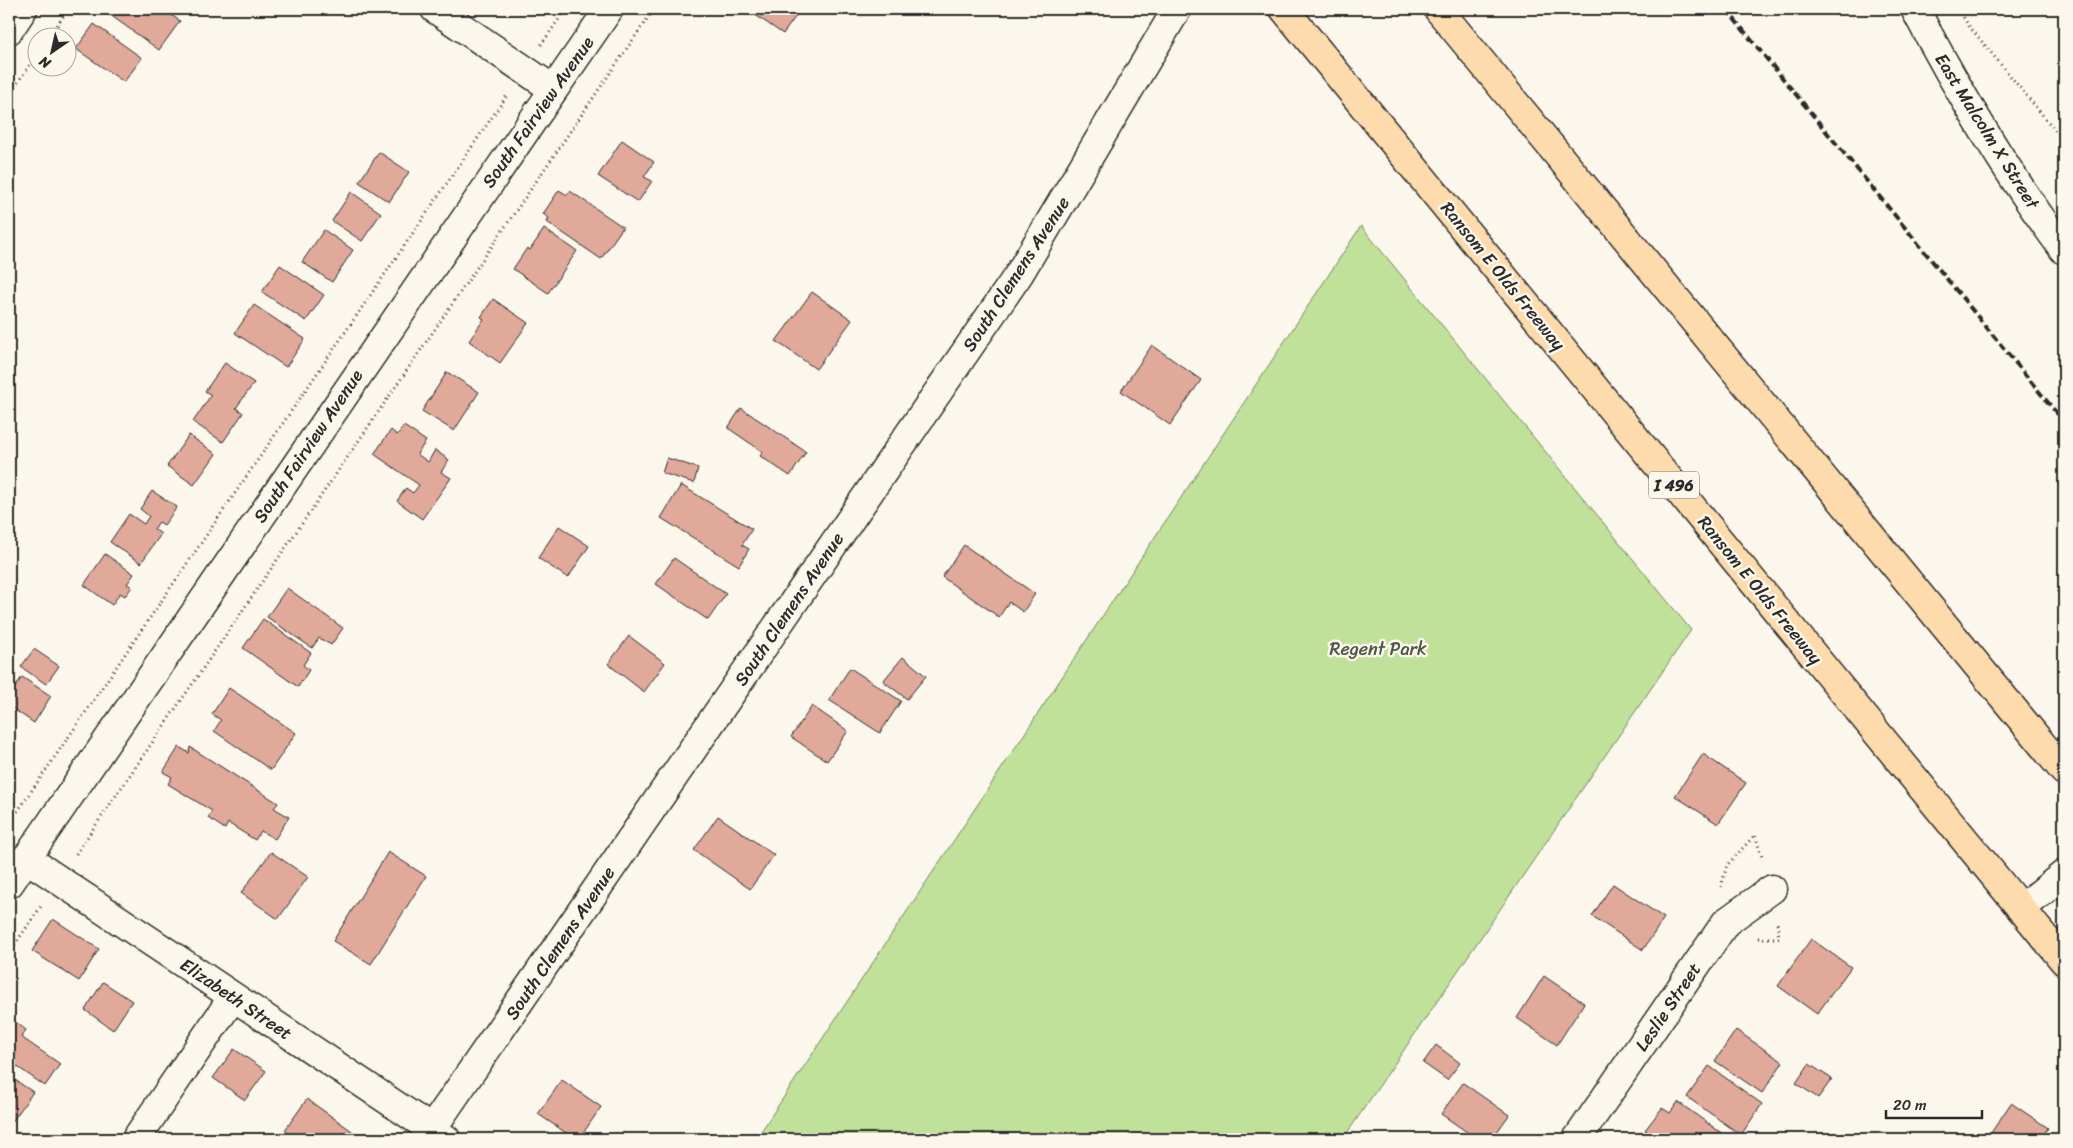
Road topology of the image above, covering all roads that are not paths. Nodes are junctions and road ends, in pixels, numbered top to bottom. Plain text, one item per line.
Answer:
1 (23, 9) edge
2 (435, 9) edge
3 (609, 9) edge
4 (1177, 9) edge
5 (1284, 9) edge
6 (1438, 9) edge
7 (1915, 9) edge
8 (9, 30) edge
9 (553, 89) junction
10 (2064, 250) edge
11 (2064, 772) edge
12 (26, 858) junction
13 (2064, 874) edge
14 (9, 884) edge
15 (1772, 889) dead end
16 (2021, 909) junction
17 (2064, 961) edge
18 (233, 997) junction
19 (434, 1136) edge
20 (136, 1139) edge
21 (1577, 1139) edge

1 - 8 street
2 - 9 street
3 - 9 street, South Fairview Avenue
4 - 19 street, South Clemens Avenue
5 - 16 highway, Ransom E Olds Freeway / I 496
6 - 11 highway
7 - 10 street, East Malcolm X Street
9 - 12 street, South Fairview Avenue
12 - 14 street, South Fairview Avenue
12 - 18 street, Elizabeth Street
13 - 16 street
15 - 21 street, Leslie Street
16 - 17 highway, Ransom E Olds Freeway / I 496
18 - 19 street, Elizabeth Street
18 - 20 street

